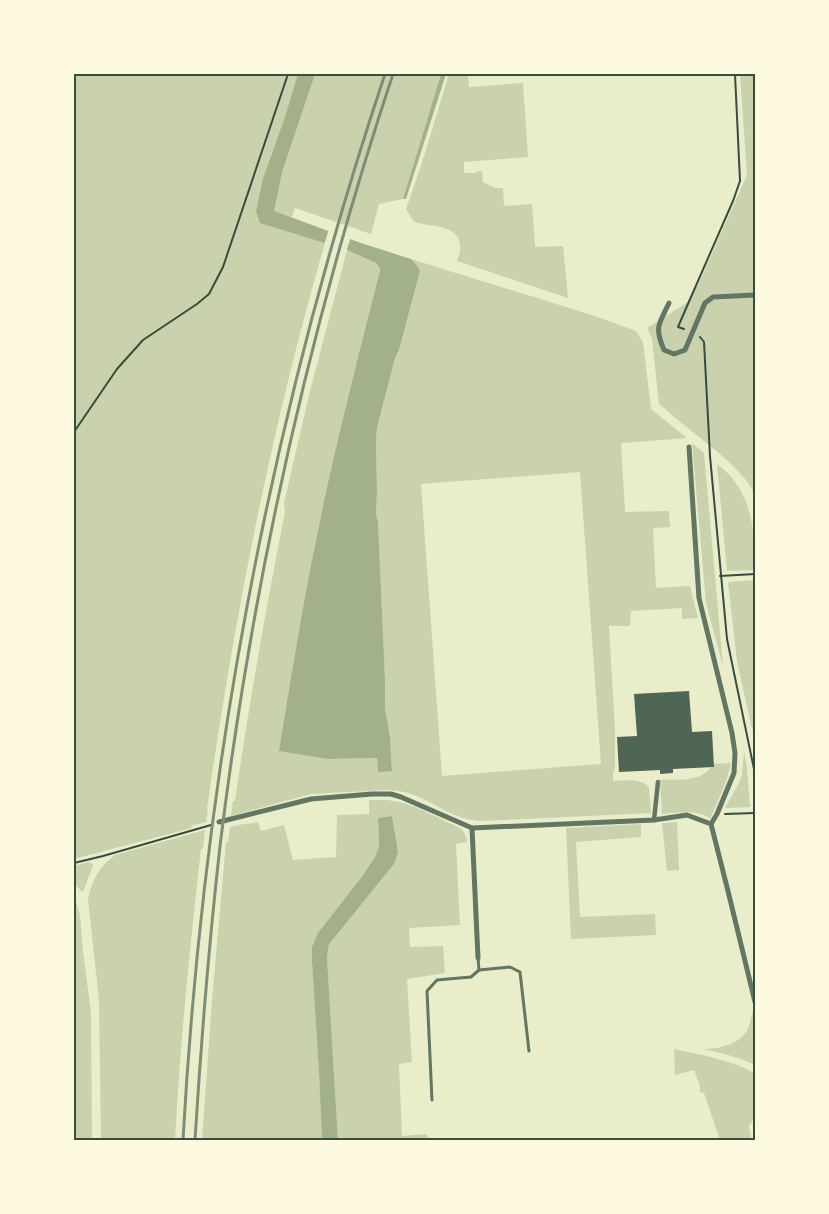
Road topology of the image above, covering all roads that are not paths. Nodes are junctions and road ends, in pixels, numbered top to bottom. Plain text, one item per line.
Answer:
1 (755, 295) edge
2 (669, 303) dead end
3 (689, 447) dead end
4 (658, 782) dead end
5 (654, 820) junction
6 (219, 822) road end
7 (711, 824) junction
8 (472, 828) junction
9 (478, 958) joint
10 (480, 970) junction
11 (755, 1002) edge
12 (529, 1051) dead end
13 (432, 1100) dead end

1 - 2 street
3 - 7 street
4 - 5 street
5 - 7 street
5 - 8 street
6 - 8 street
7 - 11 street
8 - 9 street
9 - 10 lane
10 - 12 lane
10 - 13 lane

